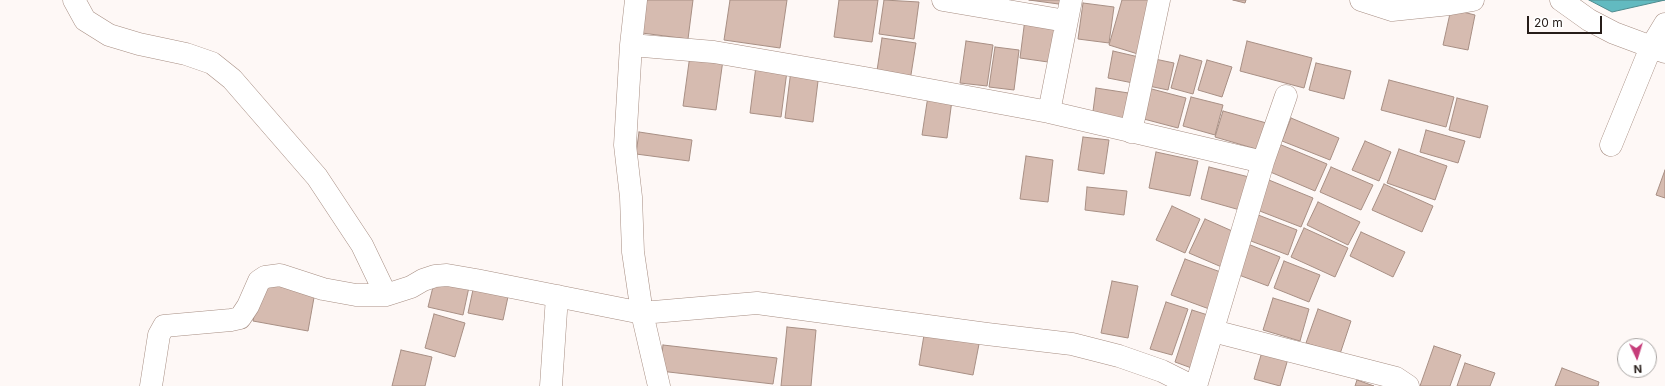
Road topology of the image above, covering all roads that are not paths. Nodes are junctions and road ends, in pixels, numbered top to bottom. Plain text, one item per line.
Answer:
1 (74, 0) edge
2 (636, 0) edge
3 (943, 0) edge
4 (1159, 0) edge
5 (1361, 0) edge
6 (1473, 0) edge
7 (1561, 0) edge
8 (1069, 10) edge
9 (1665, 24) edge
10 (631, 45) junction
11 (1658, 50) edge
12 (1286, 96) dead end
13 (1049, 112) junction
14 (1131, 132) junction
15 (1610, 145) dead end
16 (1263, 162) junction
17 (386, 295) junction
18 (557, 296) junction
19 (642, 313) junction
20 (1213, 332) junction
21 (151, 386) edge
22 (551, 386) edge
23 (659, 386) edge
24 (1192, 386) edge
25 (1196, 386) edge
26 (1408, 386) edge

1 - 17 street
2 - 10 street
3 - 8 street
4 - 14 street
5 - 6 street
7 - 11 street
8 - 13 street
9 - 11 street
10 - 13 street
10 - 19 street
11 - 15 street
12 - 16 street
13 - 14 street
14 - 16 street
16 - 20 street
17 - 18 street
17 - 21 street
18 - 19 street
18 - 22 street
19 - 23 street
19 - 24 street
20 - 25 street
20 - 26 street

